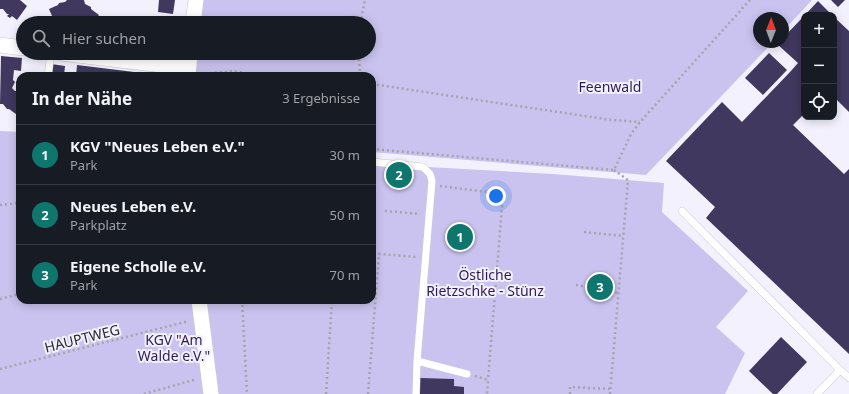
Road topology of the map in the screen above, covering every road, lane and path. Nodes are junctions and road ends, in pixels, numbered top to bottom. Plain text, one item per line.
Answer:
1 (196, 0) edge
2 (365, 0) edge
3 (750, 0) edge
4 (194, 16) edge
5 (362, 16) edge
6 (0, 45) edge
7 (16, 47) edge
8 (50, 60) edge
9 (120, 60) edge
10 (360, 60) edge
11 (188, 68) edge
12 (49, 72) edge
13 (240, 72) edge
14 (360, 72) edge
15 (376, 85) edge
16 (640, 122) junction
17 (376, 149) edge
18 (376, 162) edge
19 (614, 170) junction
20 (431, 185) junction
21 (16, 203) edge
22 (0, 205) edge
23 (385, 211) dead end
24 (682, 211) dead end
25 (429, 214) junction
26 (584, 232) dead end
27 (623, 236) junction
28 (425, 258) junction
29 (576, 285) dead end
30 (619, 293) junction
31 (16, 295) edge
32 (0, 299) edge
33 (376, 301) edge
34 (200, 304) edge
35 (242, 304) edge
36 (332, 304) edge
37 (376, 304) edge
38 (193, 320) dead end
39 (417, 361) junction
40 (0, 369) edge
41 (840, 370) junction
42 (467, 374) joint
43 (200, 378) dead end
44 (849, 378) edge
45 (488, 380) junction
46 (610, 389) junction
47 (144, 394) edge
48 (211, 394) edge
49 (247, 394) edge
50 (326, 394) edge
51 (368, 394) edge
52 (416, 394) edge
53 (487, 394) edge
54 (570, 394) edge
55 (610, 394) edge
56 (817, 394) edge

1 - 4 street
2 - 5 path
3 - 16 path
6 - 7 street
8 - 12 lane
9 - 11 street
10 - 14 path
11 - 13 path
15 - 16 path
16 - 19 path
17 - 19 path
18 - 20 lane
19 - 27 path
20 - 25 lane
20 - 45 path
21 - 22 path
23 - 25 path
24 - 41 lane
25 - 28 lane
26 - 27 path
27 - 30 path
28 - 33 path
28 - 39 lane
29 - 30 path
30 - 46 path
31 - 32 path
34 - 48 street
35 - 49 path
36 - 50 path
37 - 51 path
38 - 40 path, HAUPTWEG
39 - 42 lane
39 - 52 lane
41 - 44 lane
41 - 56 lane
42 - 45 path
43 - 47 path
45 - 53 path
46 - 54 path
46 - 55 path

